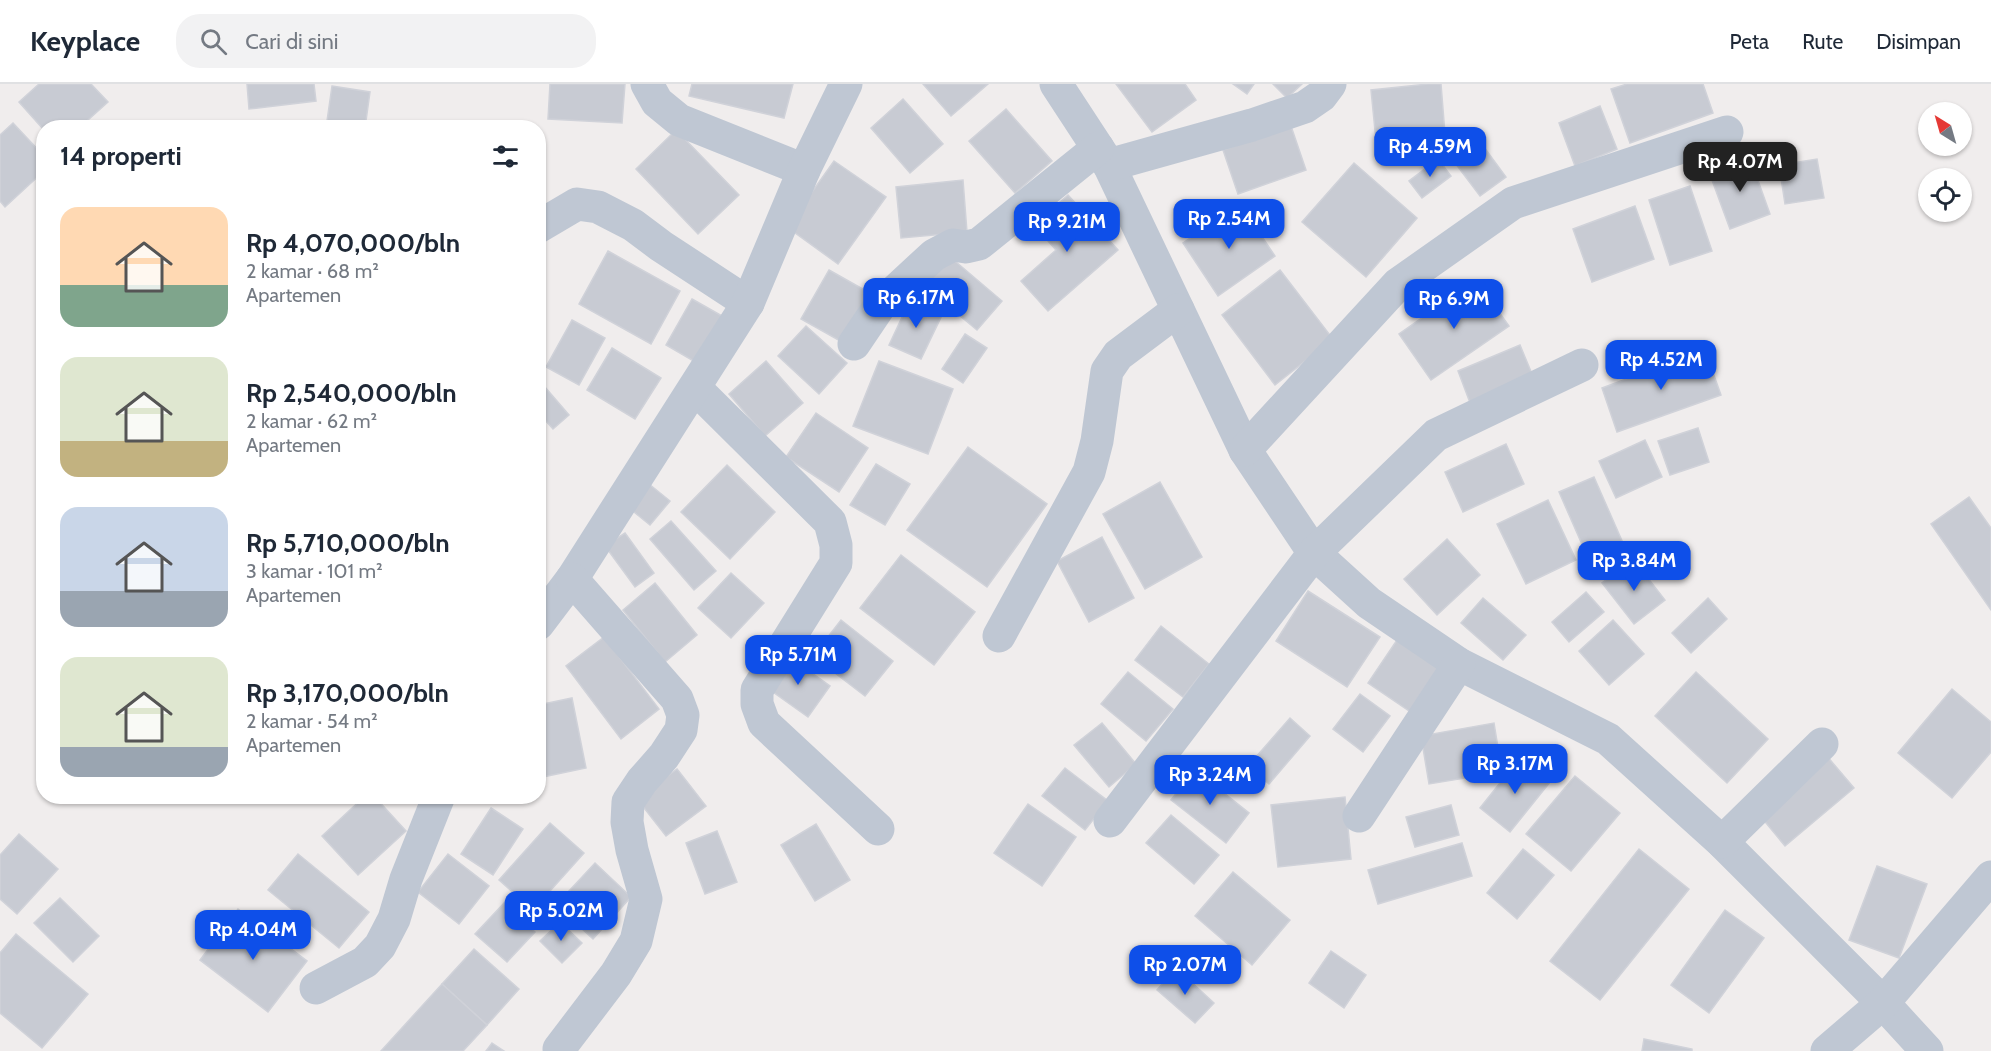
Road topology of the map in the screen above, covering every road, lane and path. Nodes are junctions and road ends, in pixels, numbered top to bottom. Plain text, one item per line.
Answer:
1 (647, 84) edge
2 (846, 84) edge
3 (1056, 84) edge
4 (1330, 84) edge
5 (1727, 132) dead end
6 (1104, 157) junction
7 (804, 170) junction
8 (546, 222) edge
9 (748, 303) junction
10 (1178, 310) junction
11 (854, 344) dead end
12 (1582, 365) dead end
13 (695, 388) junction
14 (1245, 450) junction
15 (1314, 553) junction
16 (572, 579) junction
17 (546, 613) edge
18 (999, 636) dead end
19 (1459, 664) junction
20 (1821, 744) dead end
21 (436, 804) edge
22 (1359, 816) dead end
23 (1110, 821) dead end
24 (878, 829) dead end
25 (1722, 842) junction
26 (1991, 878) edge
27 (316, 988) dead end
28 (1882, 1004) junction
29 (559, 1049) dead end
30 (1827, 1051) edge
31 (1927, 1051) edge

1 - 7 street
2 - 7 street
3 - 6 street
4 - 6 street
5 - 14 street
6 - 10 street
6 - 11 street
7 - 9 street
8 - 9 street
9 - 13 street
10 - 14 street
10 - 18 street
12 - 15 street
13 - 16 street
13 - 24 street
14 - 15 street
15 - 19 street
15 - 23 street
16 - 17 street
16 - 29 street
19 - 22 street
19 - 25 street
20 - 25 street
21 - 27 street
25 - 28 street
26 - 28 street
28 - 30 street
28 - 31 street

